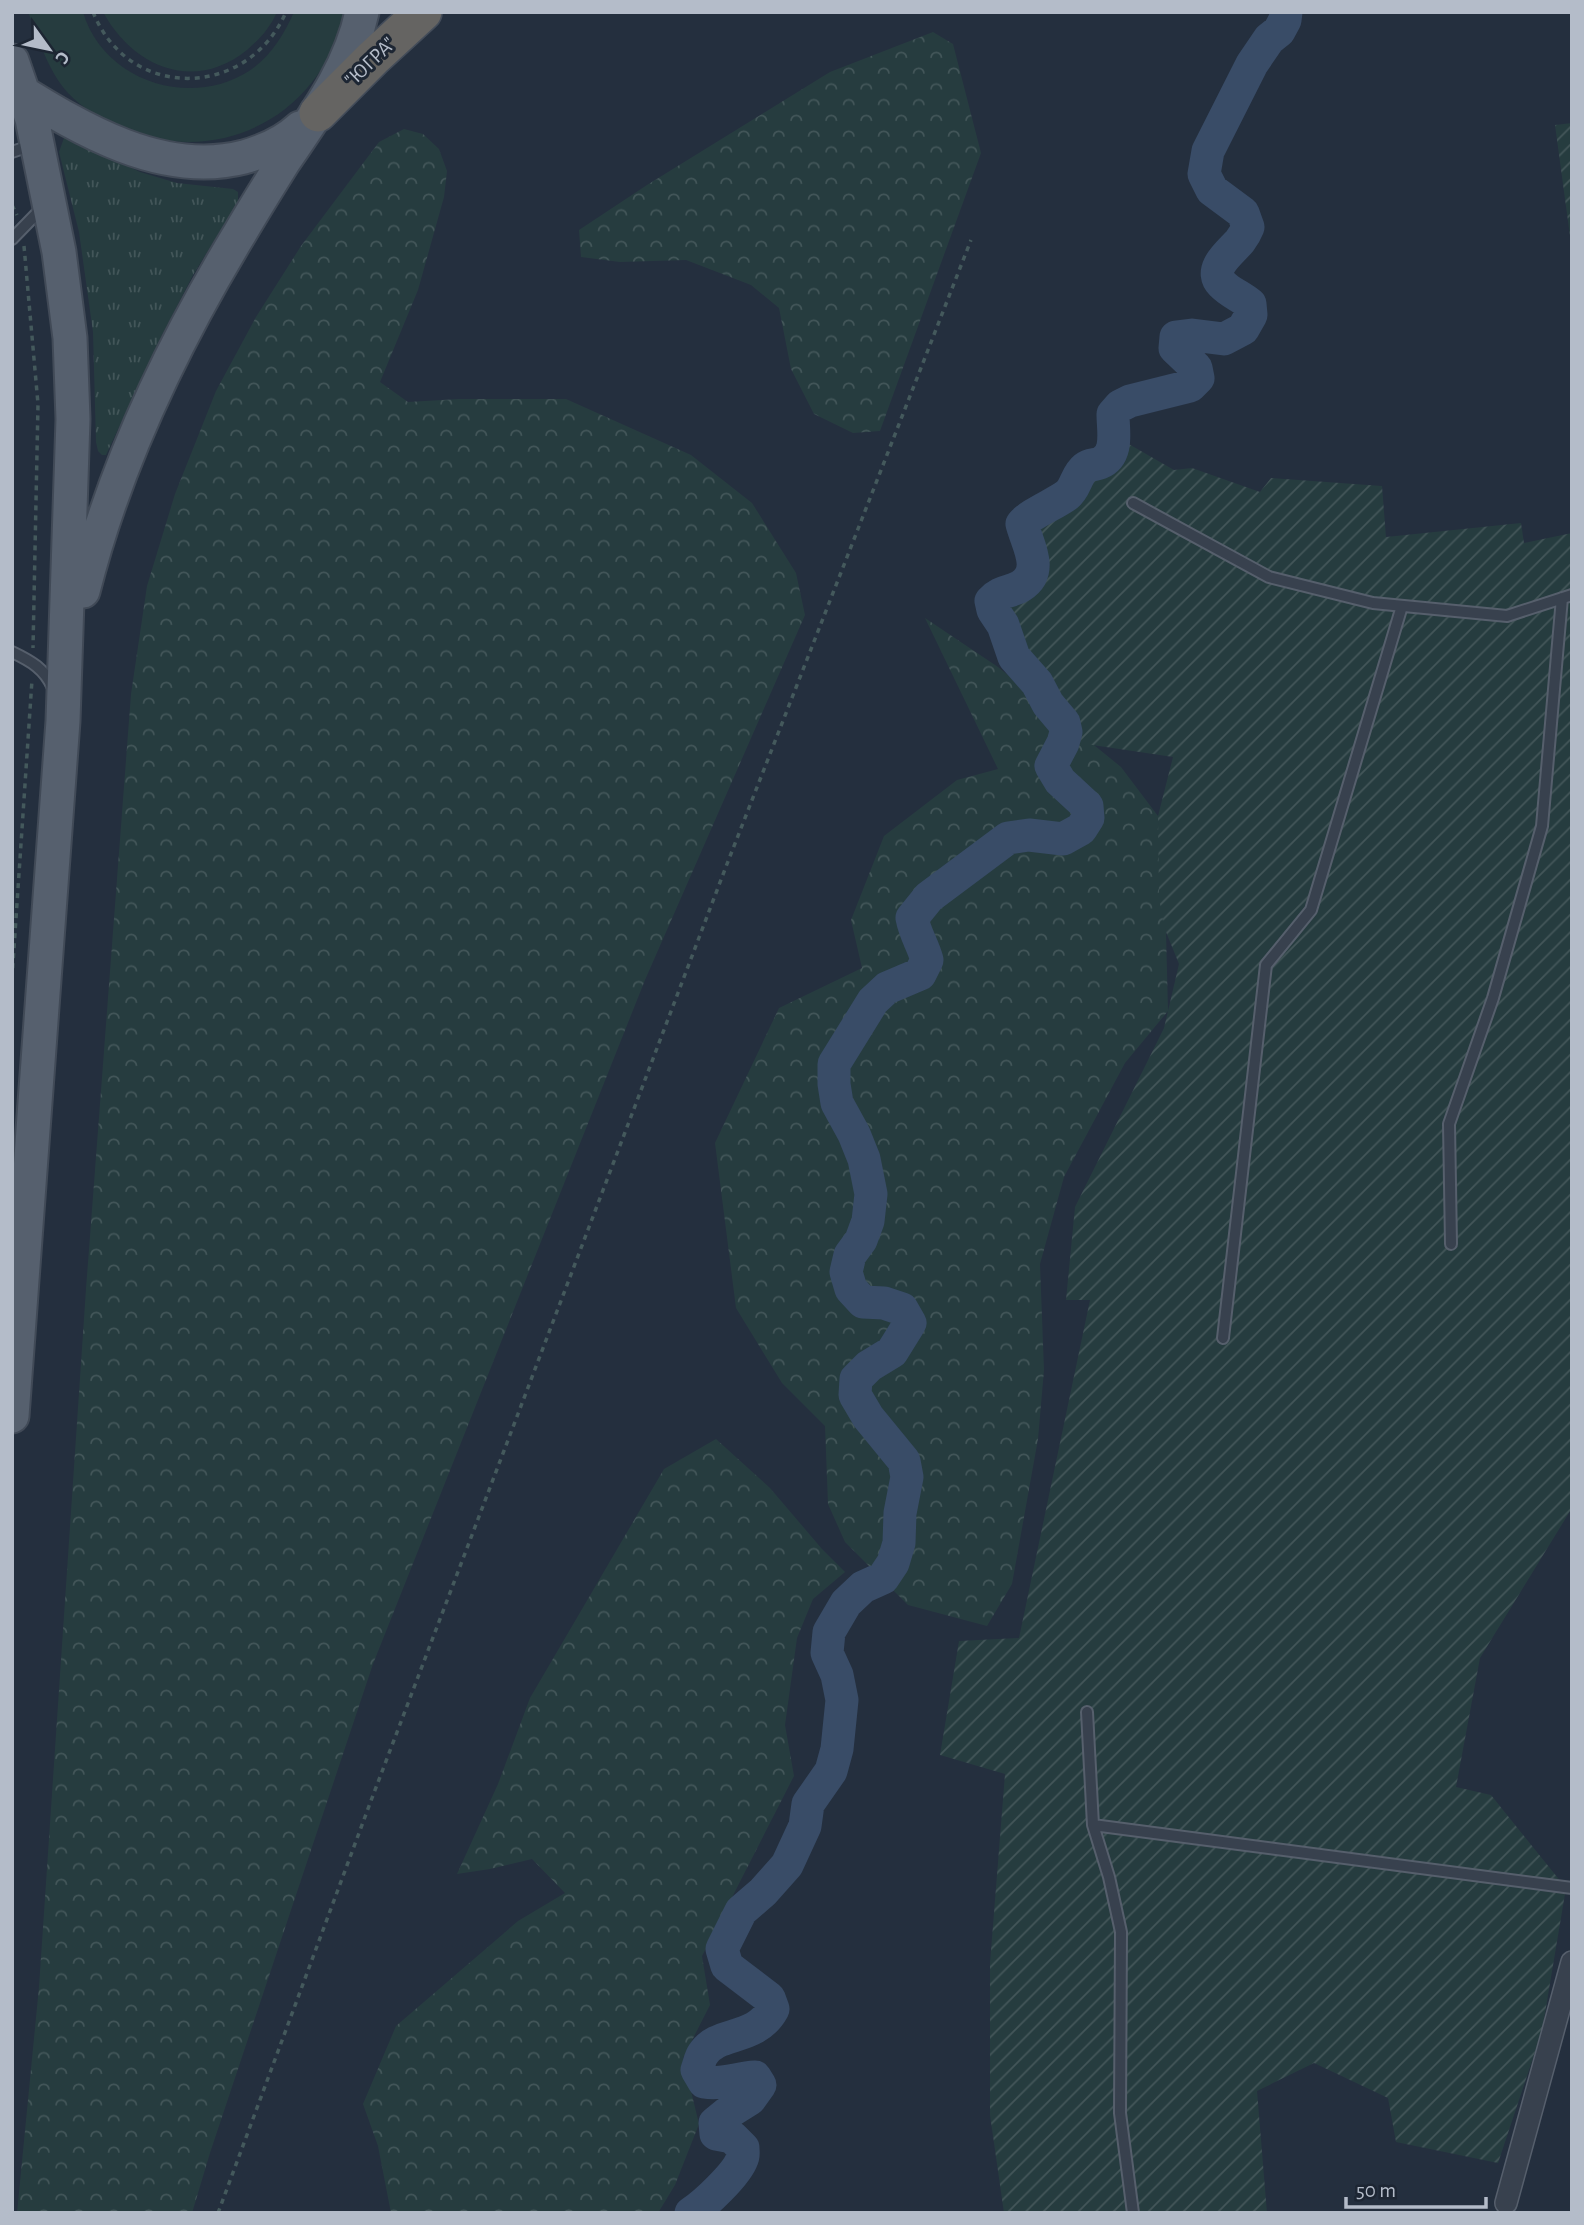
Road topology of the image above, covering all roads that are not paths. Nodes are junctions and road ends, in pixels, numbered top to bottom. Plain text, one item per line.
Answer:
1 (362, 12) edge
2 (423, 12) edge
3 (12, 61) edge
4 (18, 90) edge
5 (318, 113) junction
6 (25, 148) edge
7 (50, 201) junction
8 (12, 239) edge
9 (1133, 503) dead end
10 (1567, 597) edge
11 (1402, 606) junction
12 (12, 652) edge
13 (63, 721) junction
14 (1451, 1244) dead end
15 (1223, 1338) dead end
16 (12, 1416) edge
17 (1087, 1712) dead end
18 (1093, 1825) junction
19 (1572, 1888) edge
20 (1572, 1962) edge
21 (1506, 2203) dead end
22 (1133, 2213) edge

1 - 5 main road
2 - 5 highway, "ЮГРА"
3 - 4 main road
4 - 5 main road
4 - 6 main road
5 - 13 main road
6 - 7 main road
7 - 8 lane
7 - 13 main road
9 - 11 lane
10 - 11 lane
10 - 14 lane
11 - 15 lane
12 - 13 lane
13 - 16 main road
17 - 18 lane
18 - 19 lane
18 - 22 lane
20 - 21 street

